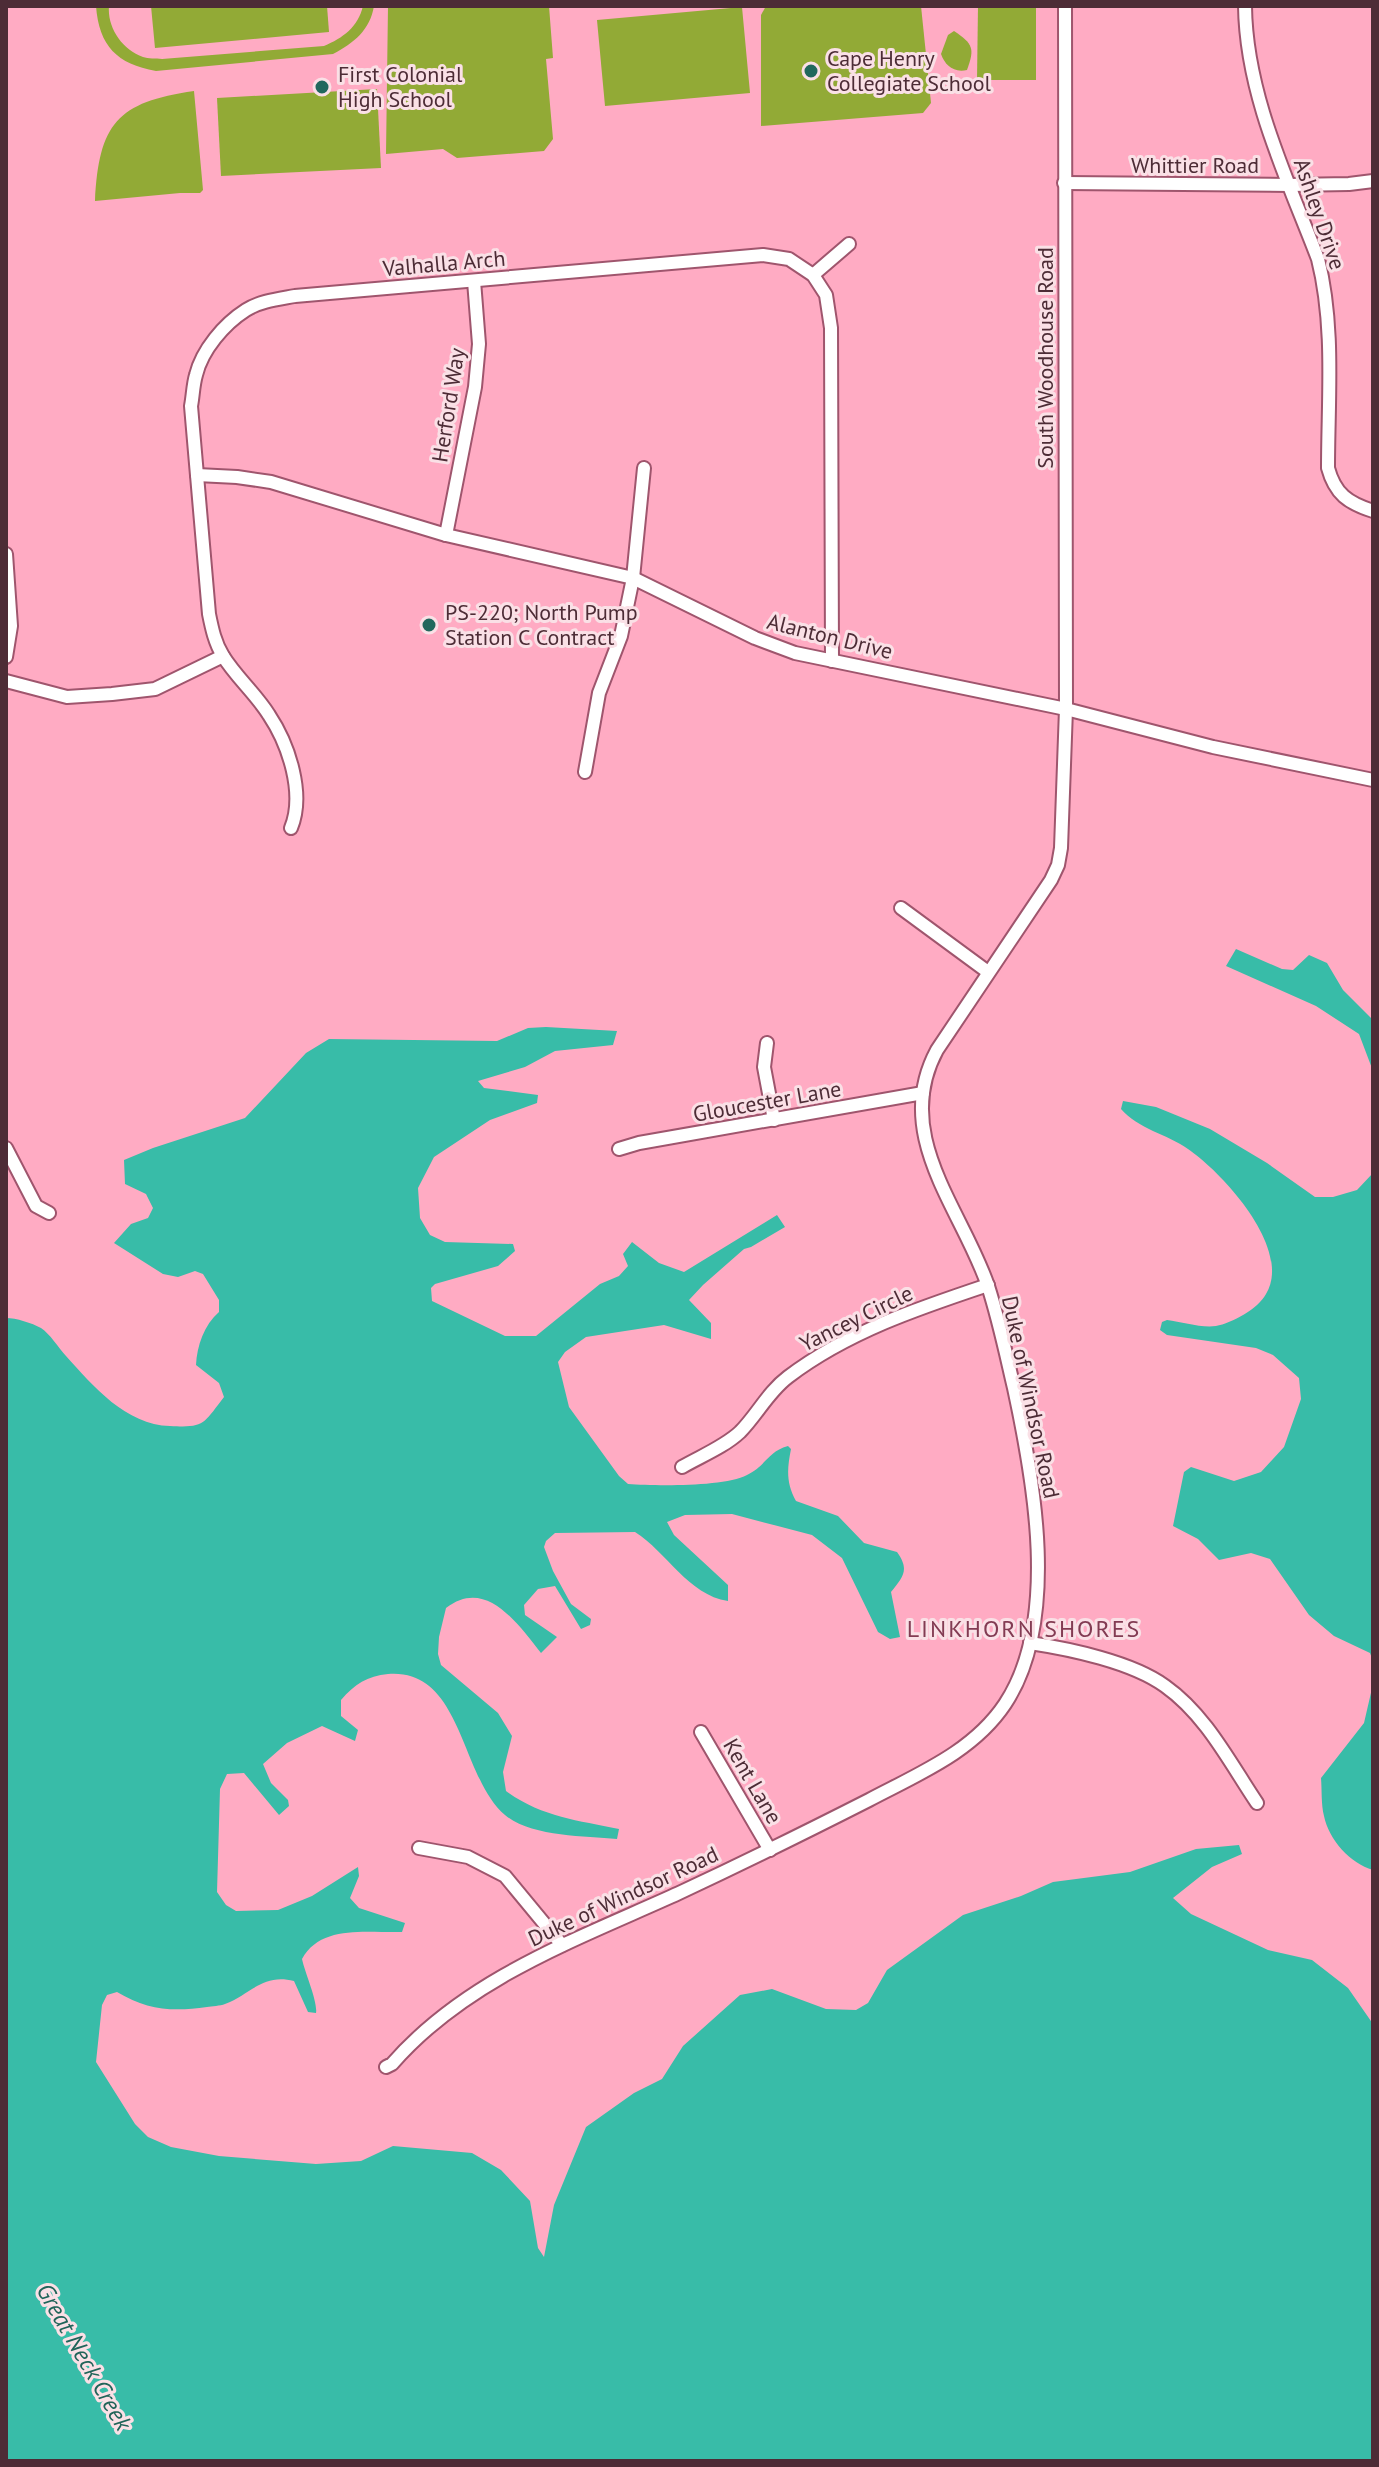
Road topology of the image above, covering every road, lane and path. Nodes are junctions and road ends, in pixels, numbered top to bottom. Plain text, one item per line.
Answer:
1 (1065, 6) edge
2 (1245, 6) edge
3 (1373, 181) edge
4 (1064, 183) junction
5 (1290, 185) junction
6 (849, 244) dead end
7 (813, 275) junction
8 (474, 281) junction
9 (644, 468) dead end
10 (197, 475) junction
11 (1373, 511) edge
12 (446, 535) junction
13 (6, 554) edge
14 (633, 578) junction
15 (223, 656) junction
16 (6, 657) edge
17 (832, 661) junction
18 (6, 681) edge
19 (1066, 709) junction
20 (585, 772) dead end
21 (1373, 780) edge
22 (291, 828) dead end
23 (901, 908) dead end
24 (988, 972) junction
25 (767, 1043) dead end
26 (923, 1093) junction
27 (774, 1120) junction
28 (6, 1148) edge
29 (619, 1149) dead end
30 (49, 1213) dead end
31 (988, 1285) junction
32 (682, 1467) dead end
33 (1030, 1643) junction
34 (701, 1732) dead end
35 (1257, 1803) dead end
36 (419, 1848) dead end
37 (770, 1850) junction
38 (562, 1945) junction
39 (386, 2067) dead end

1 - 4 street, South Woodhouse Road
2 - 5 street, Ashley Drive
3 - 5 street, Whittier Road
4 - 5 street, Whittier Road
4 - 19 street, South Woodhouse Road
5 - 11 street, Ashley Drive
6 - 7 street
7 - 8 street, Valhalla Arch
7 - 17 street
8 - 10 street, Valhalla Arch
8 - 12 street, Herford Way
9 - 14 street
10 - 12 street, Alanton Drive
10 - 15 street, Valhalla Arch
12 - 14 street, Alanton Drive
13 - 16 street
14 - 17 street, Alanton Drive
14 - 20 street
15 - 18 street
15 - 22 street, Valhalla Arch
17 - 19 street, Alanton Drive
19 - 21 street, Alanton Drive
19 - 24 street, Duke of Windsor Road
23 - 24 street
24 - 26 street, Duke of Windsor Road
25 - 27 street
26 - 27 street, Gloucester Lane
26 - 31 street, Duke of Windsor Road
27 - 29 street, Gloucester Lane
28 - 30 street
31 - 32 street, Yancey Circle
31 - 33 street, Duke of Windsor Road
33 - 35 street
33 - 37 street, Duke of Windsor Road
34 - 37 street, Kent Lane
36 - 38 street
37 - 38 street, Duke of Windsor Road
38 - 39 street, Duke of Windsor Road

